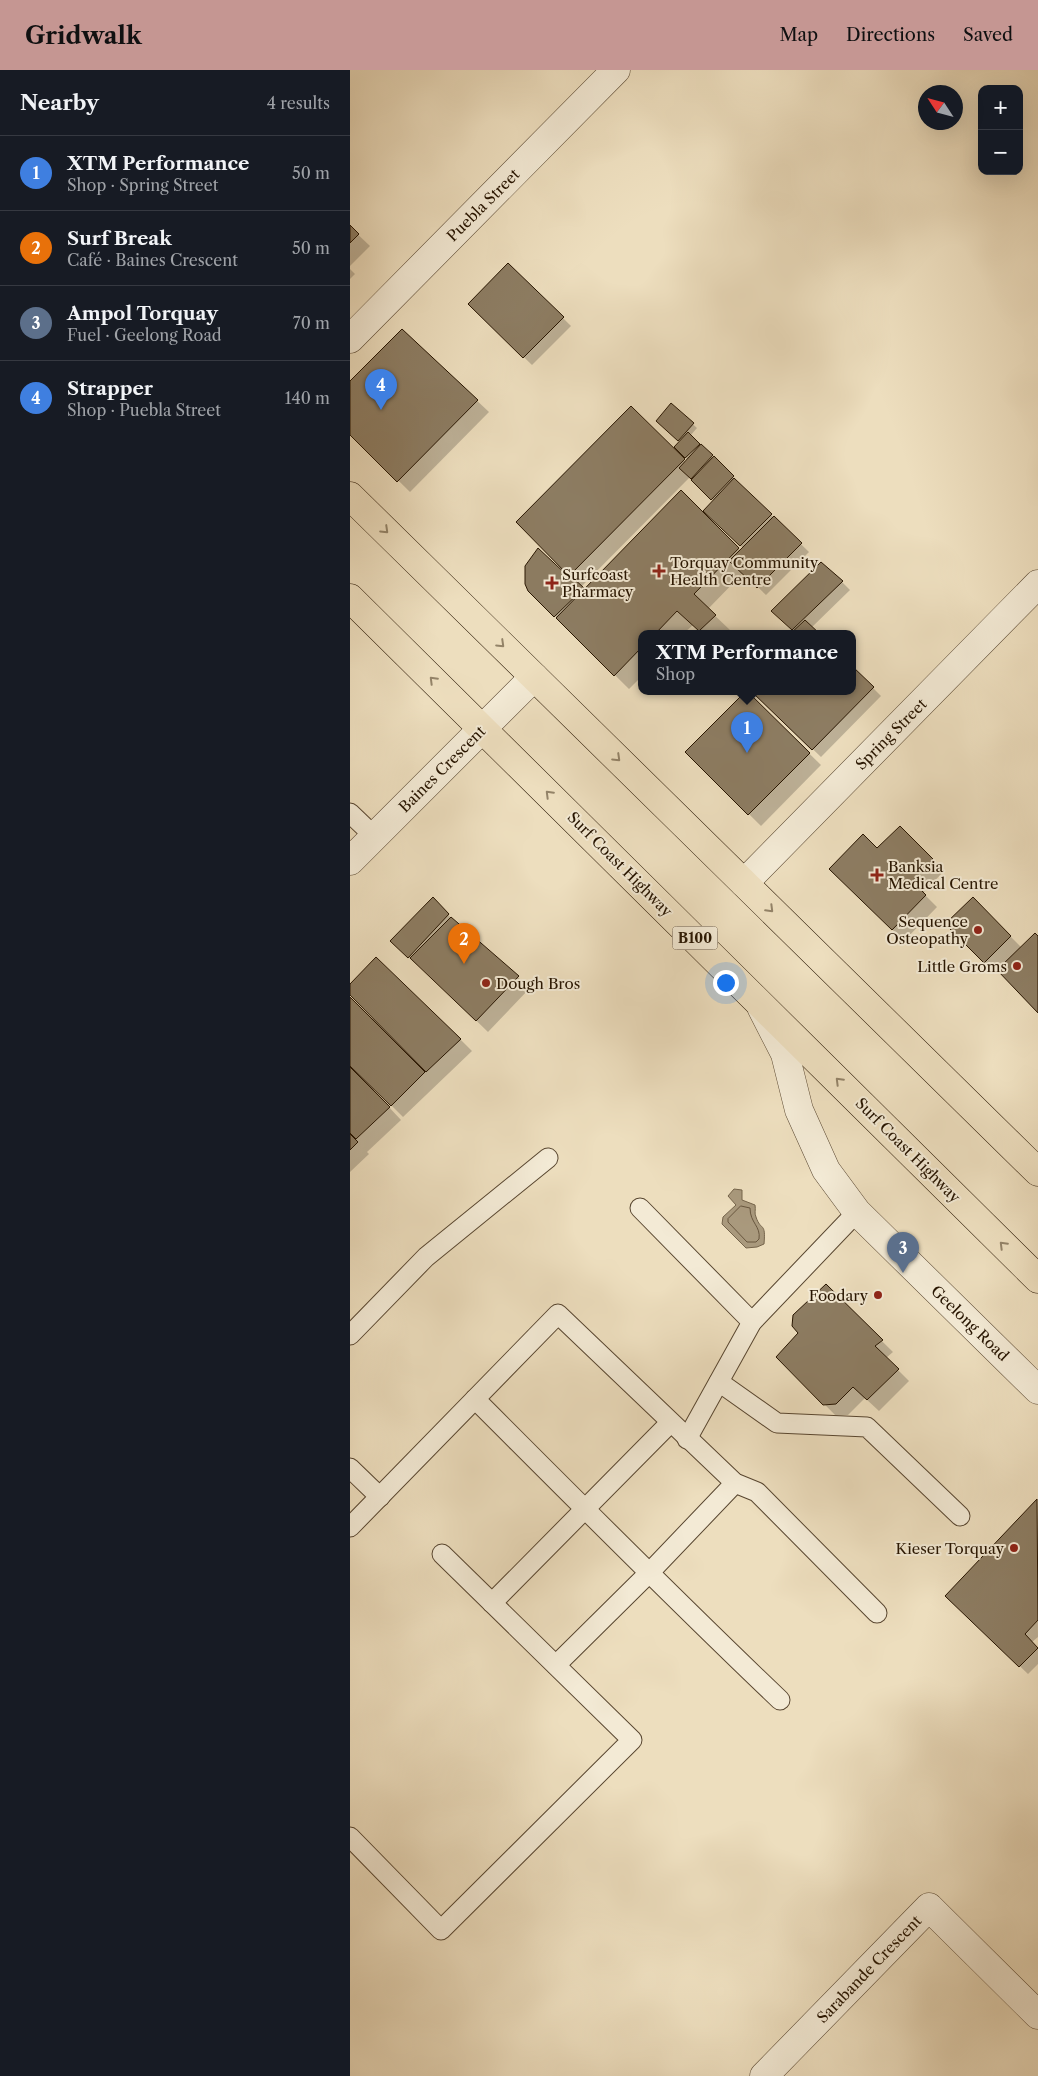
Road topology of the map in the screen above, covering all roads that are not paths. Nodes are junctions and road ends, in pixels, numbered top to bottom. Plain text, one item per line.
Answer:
1 (616, 70) edge
2 (350, 340) edge
3 (350, 496) edge
4 (1038, 584) edge
5 (350, 598) edge
6 (534, 677) junction
7 (482, 728) junction
8 (350, 813) edge
9 (374, 836) junction
10 (350, 861) edge
11 (744, 883) junction
12 (756, 999) junction
13 (548, 1158) dead end
14 (1038, 1172) edge
15 (640, 1208) dead end
16 (857, 1212) junction
17 (1038, 1279) edge
18 (752, 1322) junction
19 (350, 1335) edge
20 (718, 1382) junction
21 (1038, 1390) edge
22 (475, 1399) junction
23 (670, 1423) junction
24 (687, 1439) junction
25 (350, 1468) edge
26 (734, 1483) junction
27 (380, 1497) junction
28 (586, 1509) junction
29 (960, 1516) dead end
30 (350, 1528) edge
31 (442, 1554) dead end
32 (650, 1572) junction
33 (492, 1603) junction
34 (877, 1613) dead end
35 (556, 1665) junction
36 (780, 1700) dead end
37 (350, 1837) edge
38 (1038, 2015) edge
39 (764, 2076) edge

1 - 2 street, Puebla Street
3 -> 6 main road
4 - 11 street, Spring Street
7 -> 5 main road, Surf Coast Highway / B100
6 - 7 street, Baines Crescent
6 -> 11 main road
7 - 9 street, Baines Crescent
12 -> 7 main road, Surf Coast Highway / B100
8 - 9 lane
9 - 10 street, Baines Crescent
11 -> 14 main road
12 - 16 street, Geelong Road
17 -> 12 main road, Surf Coast Highway / B100
13 - 19 lane
15 - 18 lane
16 - 18 lane
16 - 21 street, Geelong Road
18 - 20 lane
20 - 24 lane
20 - 29 lane
22 - 23 lane
22 - 27 lane
22 - 28 lane
23 - 24 lane
23 - 28 lane
24 - 26 lane
25 - 27 lane
26 - 32 lane
26 - 34 lane
27 - 30 lane
28 - 32 lane
28 - 33 lane
31 - 33 lane
32 - 35 lane
32 - 36 lane
33 - 35 lane
35 - 37 lane
38 - 39 street, Sarabande Crescent

